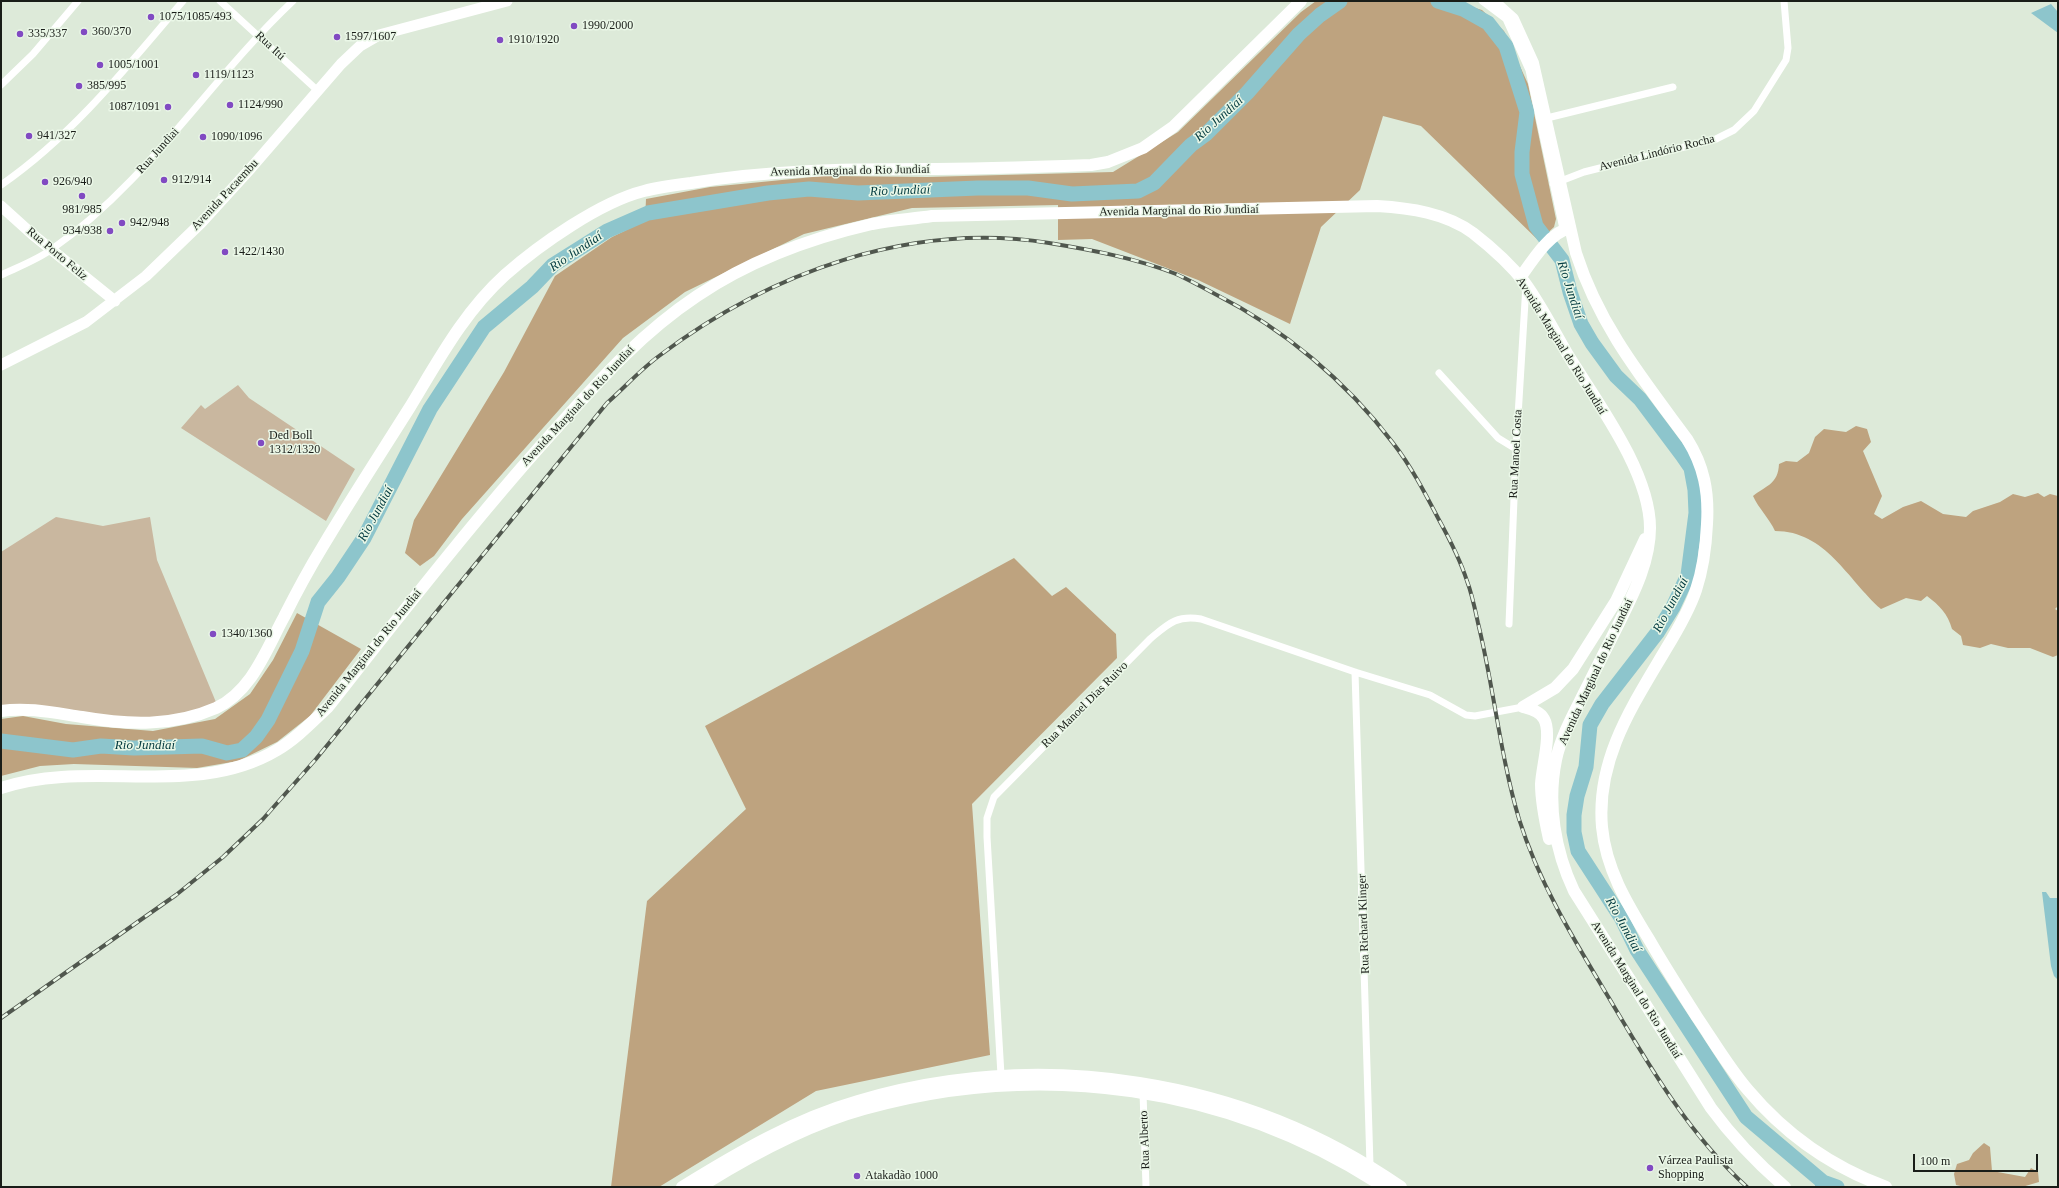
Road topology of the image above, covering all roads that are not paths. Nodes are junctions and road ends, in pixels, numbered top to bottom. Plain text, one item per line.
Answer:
1 (78, 1) edge
2 (183, 1) edge
3 (220, 1) edge
4 (293, 1) edge
5 (508, 1) edge
6 (1301, 1) edge
7 (1482, 1) edge
8 (1493, 1) edge
9 (1784, 1) edge
10 (259, 35) junction
11 (1, 85) edge
12 (1673, 87) dead end
13 (318, 91) junction
14 (1542, 119) junction
15 (1556, 183) junction
16 (1, 185) edge
17 (1, 206) edge
18 (1564, 230) junction
19 (52, 250) junction
20 (1, 275) edge
21 (1523, 281) junction
22 (115, 301) junction
23 (1, 365) edge
24 (1439, 373) dead end
25 (1516, 449) junction
26 (1650, 527) junction
27 (1509, 624) dead end
28 (1355, 672) junction
29 (1519, 708) junction
30 (1, 711) edge
31 (1, 788) edge
32 (1566, 875) junction
33 (1001, 1075) junction
34 (1143, 1092) junction
35 (1367, 1170) junction
36 (682, 1187) edge
37 (700, 1187) edge
38 (1146, 1187) edge
39 (1384, 1187) edge
40 (1401, 1187) edge
41 (1785, 1187) edge
42 (1886, 1187) edge

1 - 11 street
2 - 16 street
3 - 10 street, Rua Itú
4 - 10 street, Rua Jundiai
5 - 13 main road, Avenida Pacaembu
6 - 30 main road, Avenida Marginal do Rio Jundiaí
7 - 14 street
8 - 14 main road
9 - 15 street, Avenida Lindório Rocha
10 - 13 street, Rua Itú
10 - 19 street, Rua Jundiai
12 - 14 street
13 - 22 main road, Avenida Pacaembu
14 - 15 main road
15 - 18 main road
17 - 19 main road, Rua Porto Feliz
18 - 21 main road
18 - 42 main road
19 - 20 street, Rua Jundiai
19 - 22 main road, Rua Porto Feliz
21 - 25 street, Rua Manoel Costa
21 - 26 main road, Avenida Marginal do Rio Jundiaí
21 - 31 main road, Avenida Marginal do Rio Jundiaí
22 - 23 main road, Avenida Pacaembu
24 - 25 street
25 - 27 street, Rua Manoel Costa
26 - 29 main road
26 - 32 main road, Avenida Marginal do Rio Jundiaí
28 - 29 street, Rua Manoel Dias Ruivo
28 - 33 street, Rua Manoel Dias Ruivo
28 - 35 street, Rua Richard Klinger
29 - 32 main road
32 - 41 main road, Avenida Marginal do Rio Jundiaí
33 - 35 main road
33 - 36 main road
34 - 35 main road
34 - 37 main road
34 - 38 street, Rua Alberto
35 - 39 main road
35 - 40 main road

